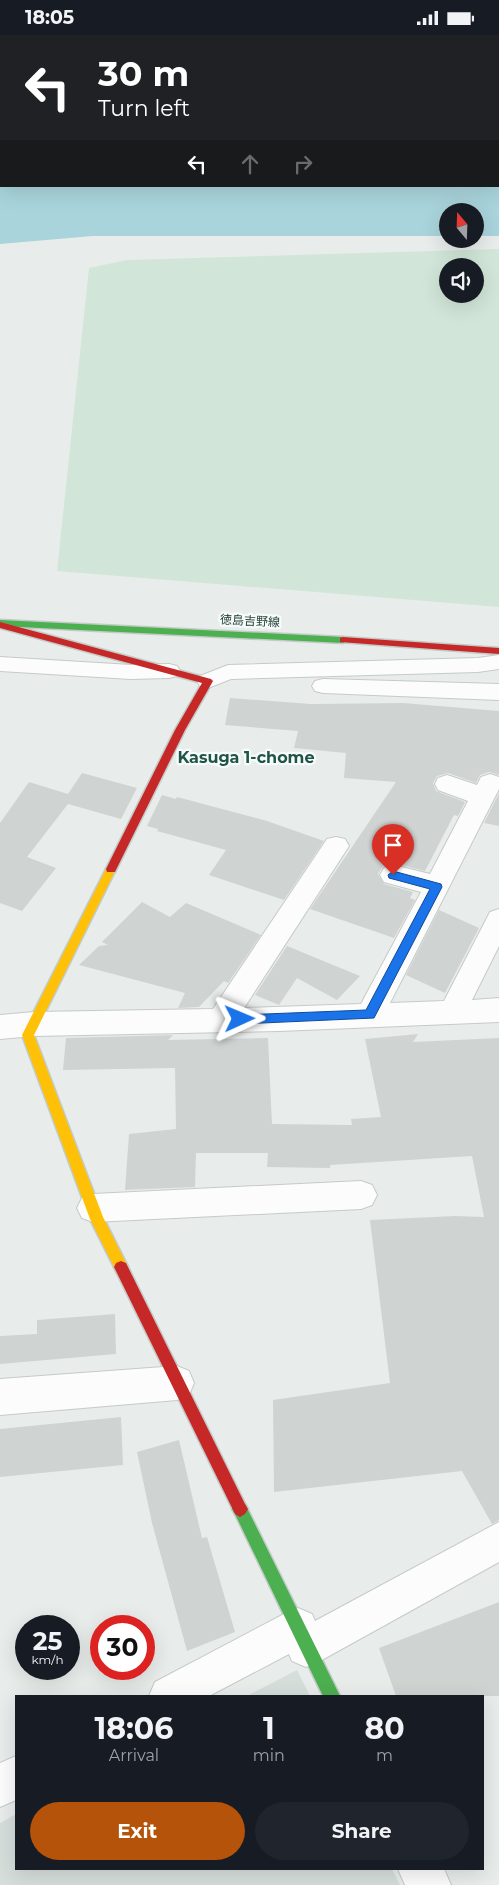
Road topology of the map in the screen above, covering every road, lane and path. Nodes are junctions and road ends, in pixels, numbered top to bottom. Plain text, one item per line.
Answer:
1 (0, 624) edge
2 (499, 651) edge
3 (499, 662) edge
4 (0, 664) edge
5 (169, 671) junction
6 (208, 681) junction
7 (499, 692) edge
8 (447, 784) dead end
9 (336, 847) dead end
10 (393, 875) dead end
11 (437, 887) junction
12 (499, 919) edge
13 (499, 1010) edge
14 (452, 1011) junction
15 (370, 1015) junction
16 (220, 1020) junction
17 (34, 1025) junction
18 (0, 1027) edge
19 (361, 1195) dead end
20 (93, 1208) junction
21 (177, 1383) junction
22 (0, 1397) edge
23 (499, 1541) edge
24 (302, 1637) junction
25 (171, 1695) edge
26 (331, 1695) edge
27 (15, 1778) edge
28 (0, 1786) edge
29 (420, 1870) edge
30 (428, 1885) edge

1 - 2 street, 徳島吉野線
1 - 5 street
3 - 6 street
4 - 5 street
5 - 6 street
6 - 7 street
6 - 17 street
8 - 11 street
9 - 16 street
10 - 11 street
11 - 15 street
12 - 14 street
13 - 14 street
14 - 15 street
15 - 16 street
16 - 17 street
17 - 18 street
17 - 20 street
19 - 20 street
20 - 21 street
21 - 22 street
21 - 24 street
23 - 24 street
24 - 25 street
24 - 26 street
27 - 28 street
29 - 30 street

